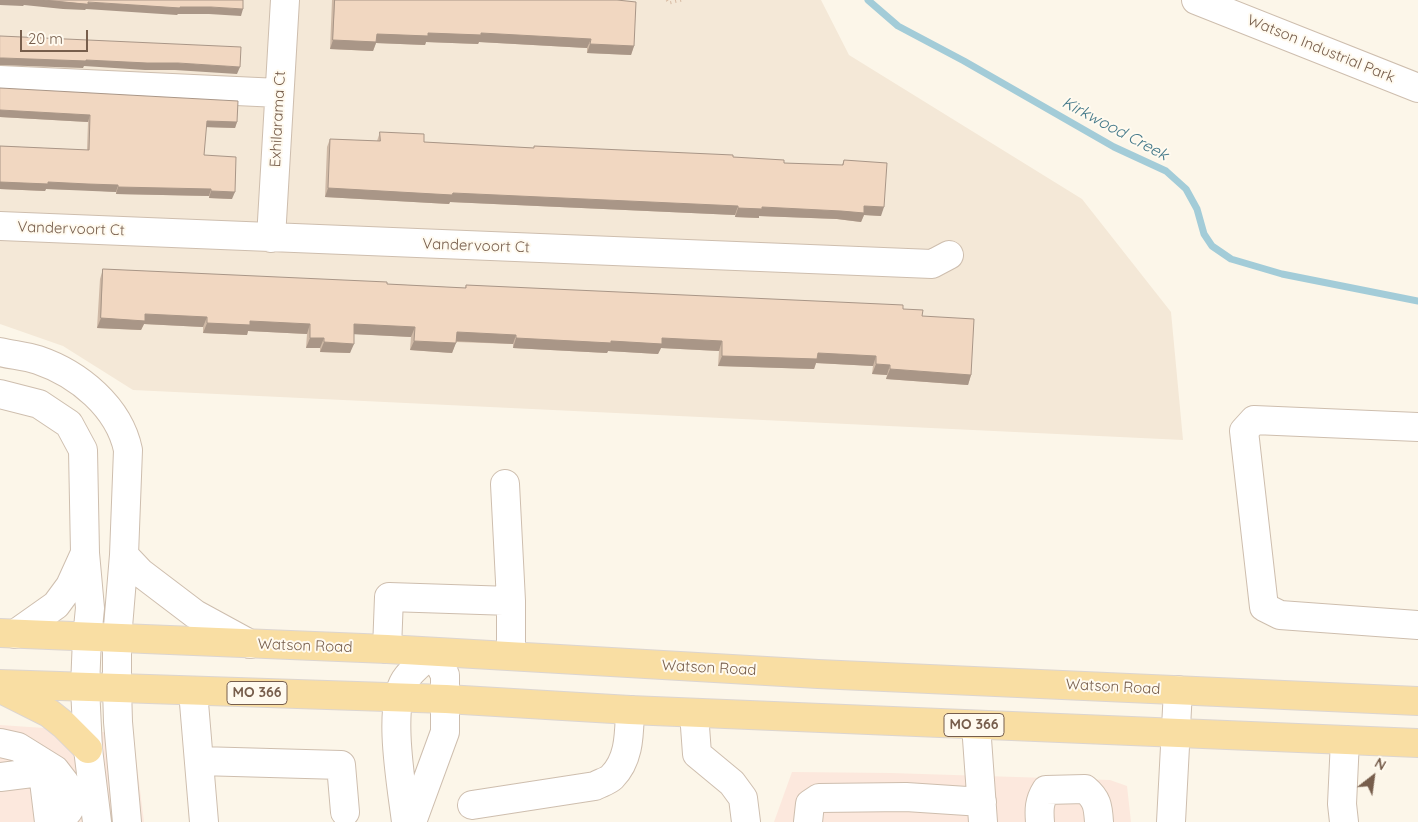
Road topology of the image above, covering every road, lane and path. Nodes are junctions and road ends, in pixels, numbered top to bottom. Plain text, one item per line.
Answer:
1 (285, 0) edge
2 (667, 0) edge
3 (682, 0) edge
4 (1196, 0) edge
5 (0, 80) edge
6 (1418, 88) edge
7 (279, 93) junction
8 (0, 226) edge
9 (271, 238) junction
10 (949, 255) dead end
11 (0, 352) edge
12 (0, 394) edge
13 (1418, 427) edge
14 (125, 436) junction
15 (77, 438) junction
16 (505, 484) dead end
17 (85, 553) junction
18 (124, 555) junction
19 (511, 601) junction
20 (1418, 625) edge
21 (7, 634) edge
22 (86, 638) junction
23 (117, 639) junction
24 (250, 644) junction
25 (387, 649) junction
26 (433, 652) junction
27 (511, 656) junction
28 (0, 684) edge
29 (85, 687) junction
30 (0, 688) edge
31 (117, 688) junction
32 (1178, 690) junction
33 (193, 691) junction
34 (398, 697) junction
35 (446, 699) junction
36 (1418, 701) edge
37 (630, 710) junction
38 (694, 713) junction
39 (976, 725) junction
40 (1175, 733) junction
41 (1346, 740) junction
42 (0, 743) edge
43 (1418, 743) edge
44 (88, 749) junction
45 (199, 761) junction
46 (38, 765) junction
47 (0, 777) edge
48 (472, 805) dead end
49 (345, 812) dead end
50 (982, 812) edge
51 (49, 822) edge
52 (59, 822) edge
53 (97, 822) edge
54 (127, 822) edge
55 (204, 822) edge
56 (406, 822) edge
57 (412, 822) edge
58 (746, 822) edge
59 (808, 822) edge
60 (1040, 822) edge
61 (1099, 822) edge
62 (1171, 822) edge
63 (1344, 822) edge

1 - 7 street, Exhilarama Ct
2 - 3 path
4 - 6 street, Watson Industrial Park
5 - 7 street
7 - 9 street, Exhilarama Ct
8 - 9 street, Vandervoort Ct
9 - 10 street, Vandervoort Ct
11 - 14 street
12 - 15 street
13 - 20 street
14 - 15 street
14 - 18 street
15 - 17 street
16 - 19 street
17 - 21 street
17 - 22 street
18 - 23 street
18 - 24 street
19 - 25 street
19 - 27 street
21 - 22 main road, Watson Road
22 - 23 main road, Watson Road
22 - 29 street
23 - 24 main road, Watson Road
23 - 31 street
24 - 25 main road, Watson Road
25 - 26 main road, Watson Road
26 - 27 main road, Watson Road
26 - 34 street
26 - 35 street
27 - 32 main road, Watson Road
28 - 29 main road, MO 366
29 - 31 main road, MO 366
29 - 44 street
30 - 44 main road
31 - 33 main road, MO 366
31 - 54 street
32 - 36 main road, Watson Road
32 - 40 street
33 - 34 main road, MO 366
33 - 45 street
34 - 35 main road, MO 366
34 - 56 street
35 - 37 main road, MO 366
35 - 57 street
37 - 38 main road, MO 366
37 - 48 street
38 - 39 main road, MO 366
38 - 58 street
39 - 40 main road, MO 366
39 - 50 street
40 - 41 main road, MO 366
40 - 62 street
41 - 43 main road, MO 366
41 - 63 street
42 - 46 street
44 - 53 street
45 - 49 street
45 - 55 street
46 - 47 street
46 - 51 street
46 - 52 street
50 - 59 street
60 - 61 street

